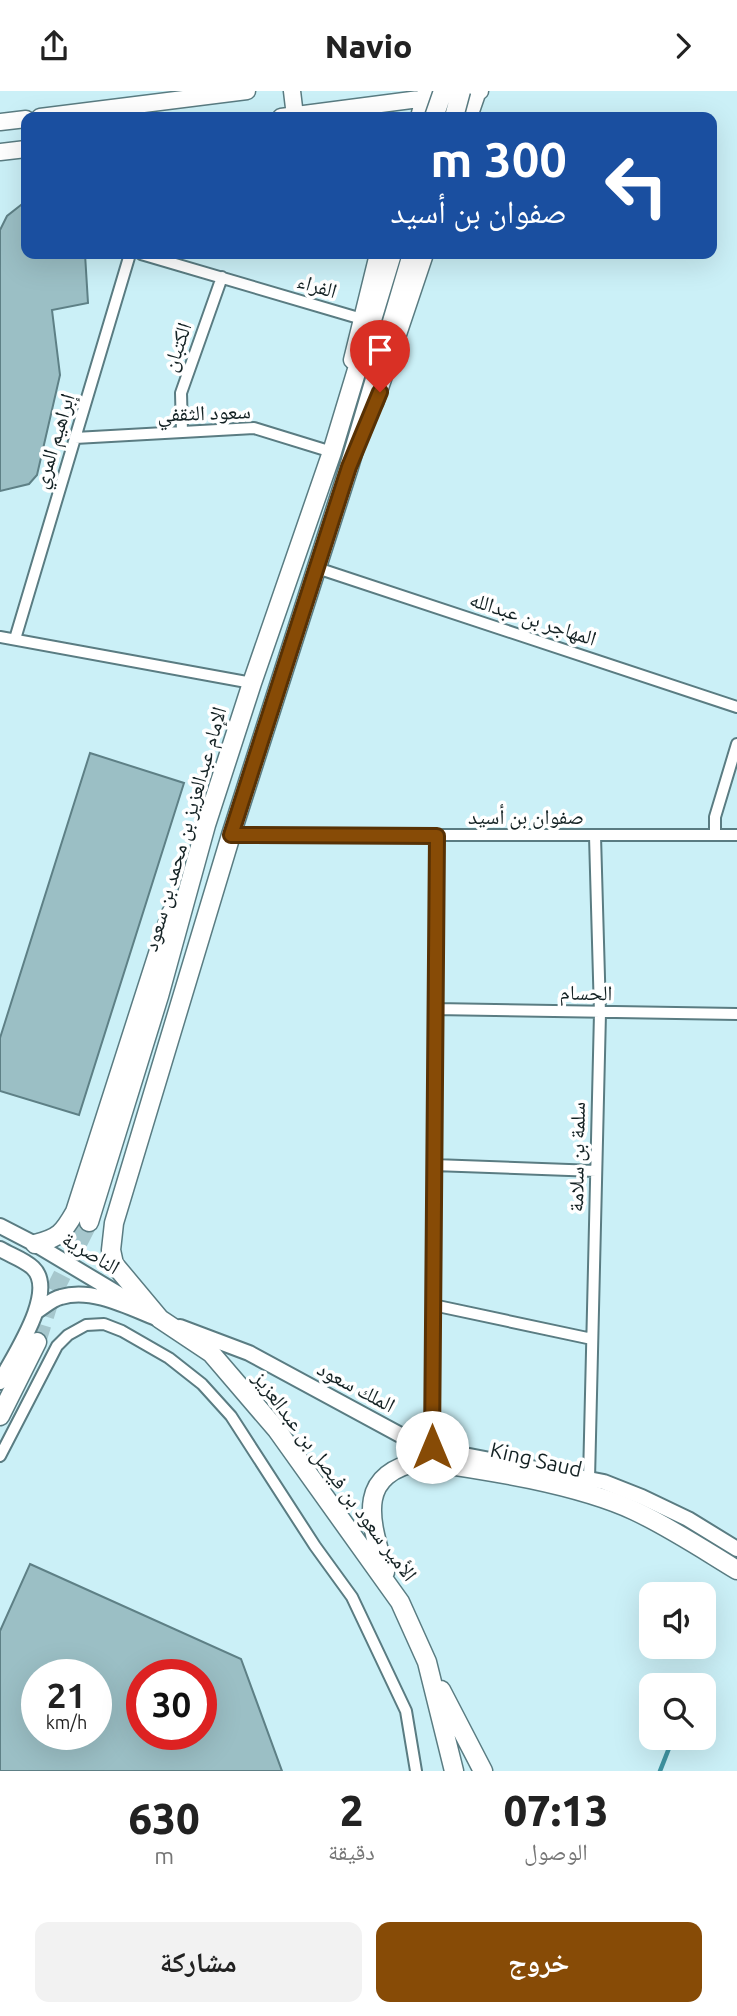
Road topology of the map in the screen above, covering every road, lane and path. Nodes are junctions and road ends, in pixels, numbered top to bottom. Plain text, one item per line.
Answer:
1 (247, 91) edge
2 (292, 91) edge
3 (443, 91) edge
4 (461, 91) edge
5 (478, 91) edge
6 (200, 94) edge
7 (425, 95) edge
8 (75, 112) edge
9 (289, 112) edge
10 (314, 112) edge
11 (420, 112) edge
12 (436, 112) edge
13 (455, 112) edge
14 (471, 112) edge
15 (21, 120) edge
16 (0, 122) edge
17 (21, 150) edge
18 (0, 152) edge
19 (128, 259) edge
20 (159, 259) edge
21 (377, 259) edge
22 (390, 259) edge
23 (411, 259) edge
24 (423, 259) edge
25 (222, 277) junction
26 (362, 319) junction
27 (182, 432) junction
28 (75, 437) junction
29 (332, 452) junction
30 (349, 467) junction
31 (317, 568) junction
32 (0, 637) edge
33 (15, 639) junction
34 (252, 683) junction
35 (737, 706) edge
36 (737, 744) edge
37 (206, 825) junction
38 (231, 835) junction
39 (715, 835) junction
40 (737, 835) edge
41 (437, 836) junction
42 (595, 836) junction
43 (435, 1009) junction
44 (600, 1013) junction
45 (737, 1014) edge
46 (434, 1165) junction
47 (596, 1171) junction
48 (89, 1222) tunnel mouth
49 (0, 1226) edge
50 (35, 1244) junction
51 (0, 1249) edge
52 (433, 1305) junction
53 (37, 1311) junction
54 (160, 1319) junction
55 (592, 1339) junction
56 (37, 1342) tunnel mouth
57 (0, 1382) edge
58 (0, 1416) edge
59 (432, 1447) junction
60 (0, 1456) edge
61 (589, 1479) junction
62 (651, 1510) junction
63 (737, 1549) edge
64 (737, 1570) edge
65 (389, 1586) junction
66 (426, 1662) junction
67 (416, 1771) edge
68 (454, 1771) edge
69 (483, 1771) edge

1 - 6 main road
2 - 9 main road
3 - 12 main road, bridge
4 - 13 main road, bridge
5 - 7 main road
5 - 14 main road
6 - 8 main road
7 - 10 main road
7 - 11 main road
15 - 16 main road
17 - 18 main road
19 - 28 street, إبراهيم المري
20 - 25 street, الفراء
21 - 26 main road, الإمام عبدالعزيز بن محمد بن سعود
22 - 29 main road, الإمام عبدالعزيز بن محمد بن سعود
23 - 30 main road
24 - 30 main road
25 - 26 street, الفراء
25 - 27 street, الكتبان
26 - 29 main road, الإمام عبدالعزيز بن محمد بن سعود
27 - 28 street, سعود الثقفي
27 - 29 street, سعود الثقفي
28 - 33 street, إبراهيم المري
29 - 34 main road, الإمام عبدالعزيز بن محمد بن سعود
30 - 31 main road
31 - 35 street, المهاجر بن عبدالله
31 - 38 main road
32 - 33 street
33 - 34 street
34 - 37 main road, الإمام عبدالعزيز بن محمد بن سعود
36 - 39 street
37 - 48 main road, الإمام عبدالعزيز بن محمد بن سعود
37 - 50 main road
38 - 41 street, صفوان بن أسيد
38 - 54 main road, الأمير سعود بن فيصل بن عبدالعزيز
39 - 40 street, صفوان بن أسيد
39 - 42 street, صفوان بن أسيد
41 - 42 street, صفوان بن أسيد
41 - 43 street
42 - 44 street, سلمة بن سلامة
43 - 44 street, الحسام
43 - 46 street
44 - 45 street, الحسام
44 - 47 street, سلمة بن سلامة
46 - 47 street
46 - 52 street
47 - 55 street, سلمة بن سلامة
49 - 50 street, الناصرية
50 - 54 street, الناصرية
51 - 53 street
52 - 55 street
52 - 59 street
53 - 54 street, الملك سعود
53 - 57 street
54 - 59 street, الملك سعود
54 - 65 main road, الأمير سعود بن فيصل بن عبدالعزيز
55 - 61 street, سلمة بن سلامة
56 - 58 main road
59 - 61 street, الملك سعود
60 - 67 street
61 - 62 street, الملك سعود
62 - 63 street, الملك سعود
62 - 64 main road, King Saud
62 - 65 main road, King Saud
65 - 66 main road, الأمير سعود بن فيصل بن عبدالعزيز
66 - 68 main road, الأمير سعود بن فيصل بن عبدالعزيز
66 - 69 main road

